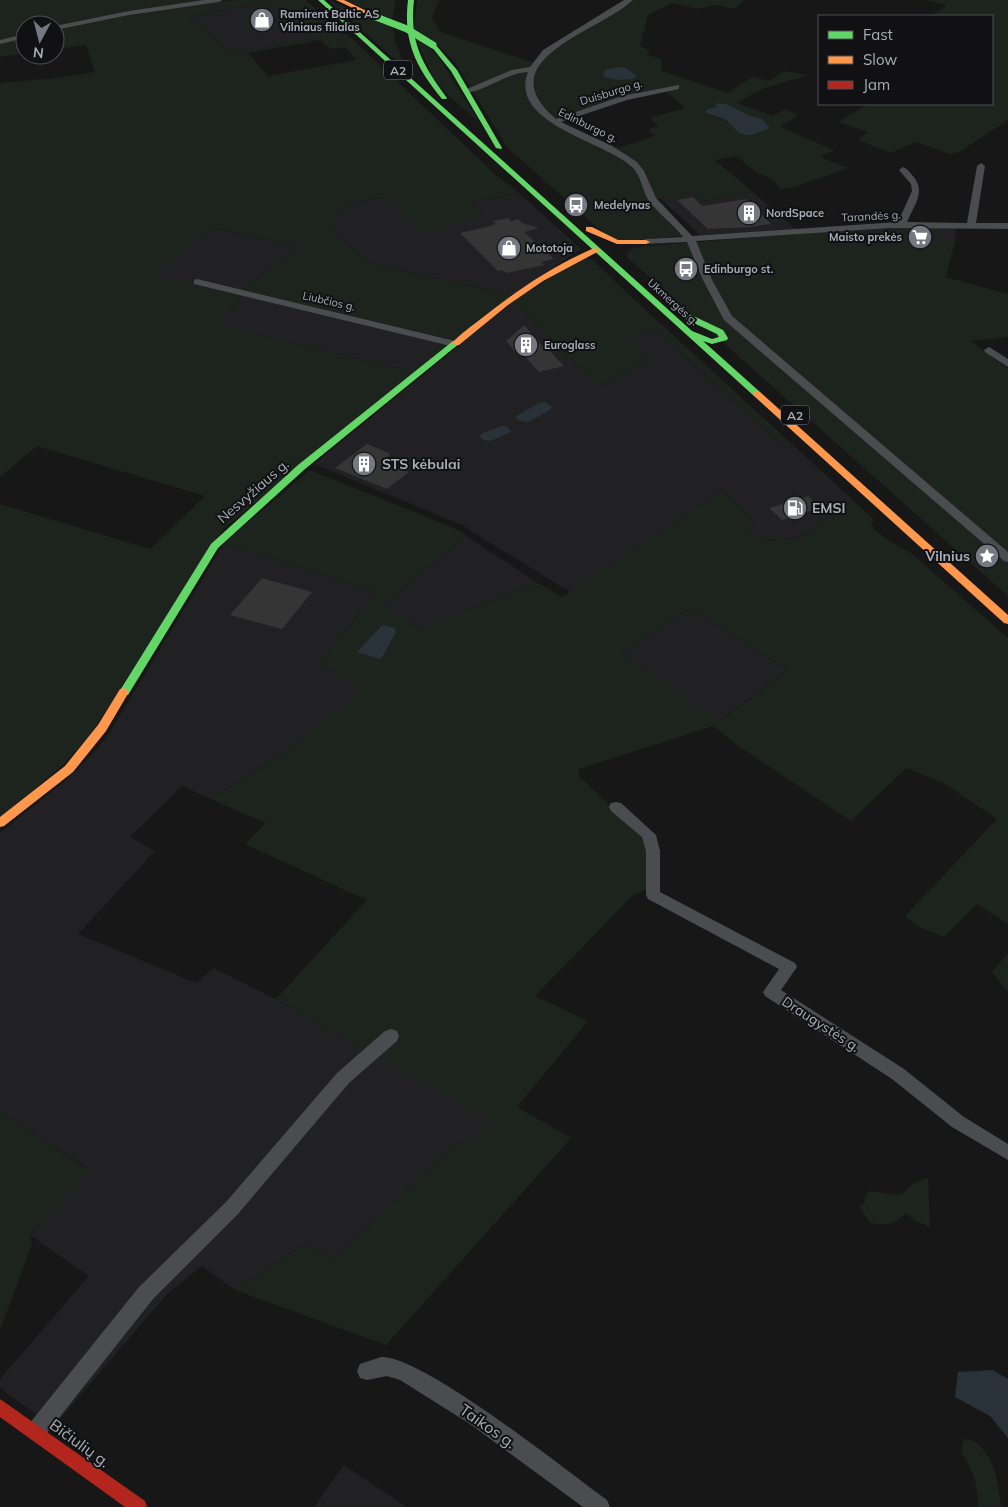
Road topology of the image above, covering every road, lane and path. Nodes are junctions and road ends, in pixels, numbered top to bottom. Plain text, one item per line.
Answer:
1 (219, 0) edge
2 (321, 0) edge
3 (339, 0) edge
4 (401, 0) edge
5 (411, 0) edge
6 (629, 0) edge
7 (65, 26) edge
8 (15, 38) edge
9 (0, 42) edge
10 (532, 69) junction
11 (676, 87) dead end
12 (466, 91) junction
13 (446, 115) junction
14 (554, 122) junction
15 (499, 148) junction
16 (981, 166) dead end
17 (903, 170) dead end
18 (901, 225) junction
19 (1008, 226) edge
20 (972, 227) junction
21 (588, 229) junction
22 (690, 239) junction
23 (646, 242) junction
24 (597, 250) junction
25 (624, 253) dead end
26 (197, 282) dead end
27 (682, 320) junction
28 (455, 344) junction
29 (989, 350) dead end
30 (1008, 364) edge
31 (1008, 558) edge
32 (1008, 605) edge
33 (1008, 621) edge
34 (616, 807) dead end
35 (0, 823) edge
36 (391, 1036) dead end
37 (1008, 1153) edge
38 (367, 1371) dead end
39 (2, 1413) edge
40 (36, 1431) junction
41 (139, 1507) edge
42 (600, 1507) edge

1 - 7 street
2 - 13 main road, Ukmergės g. / A2
3 - 12 main road, A2, bridge
4 - 13 main road
5 - 15 main road, Ukmergės g.
6 - 10 street
8 - 9 street
10 - 12 street
10 - 14 street, Edinburgo g.
11 - 14 street, Duisburgo g.
12 - 15 main road, A2
13 - 24 main road, Ukmergės g. / A2
14 - 22 street, Edinburgo g.
15 - 21 main road, Ukmergės g. / A2
16 - 20 street
17 - 18 street
18 - 20 street, Tarandės g.
18 - 22 street, Tarandės g.
19 - 20 street, Tarandės g.
21 - 23 main road
21 - 27 main road, Ukmergės g. / A2
22 - 23 street, Tarandės g.
22 - 31 street, Edinburgo g.
23 - 25 main road
24 - 27 main road, Ukmergės g. / A2
24 - 28 main road, Nesvyžiaus g.
26 - 28 street, Liubčios g.
27 - 32 main road, A2
27 - 33 main road, Ukmergės g. / A2
28 - 35 main road, Nesvyžiaus g.
29 - 30 street
34 - 37 street, Draugystės g.
36 - 40 street
38 - 42 street, Taikos g.
39 - 40 main road, Bičiulių g.
40 - 41 main road, Bičiulių g.

